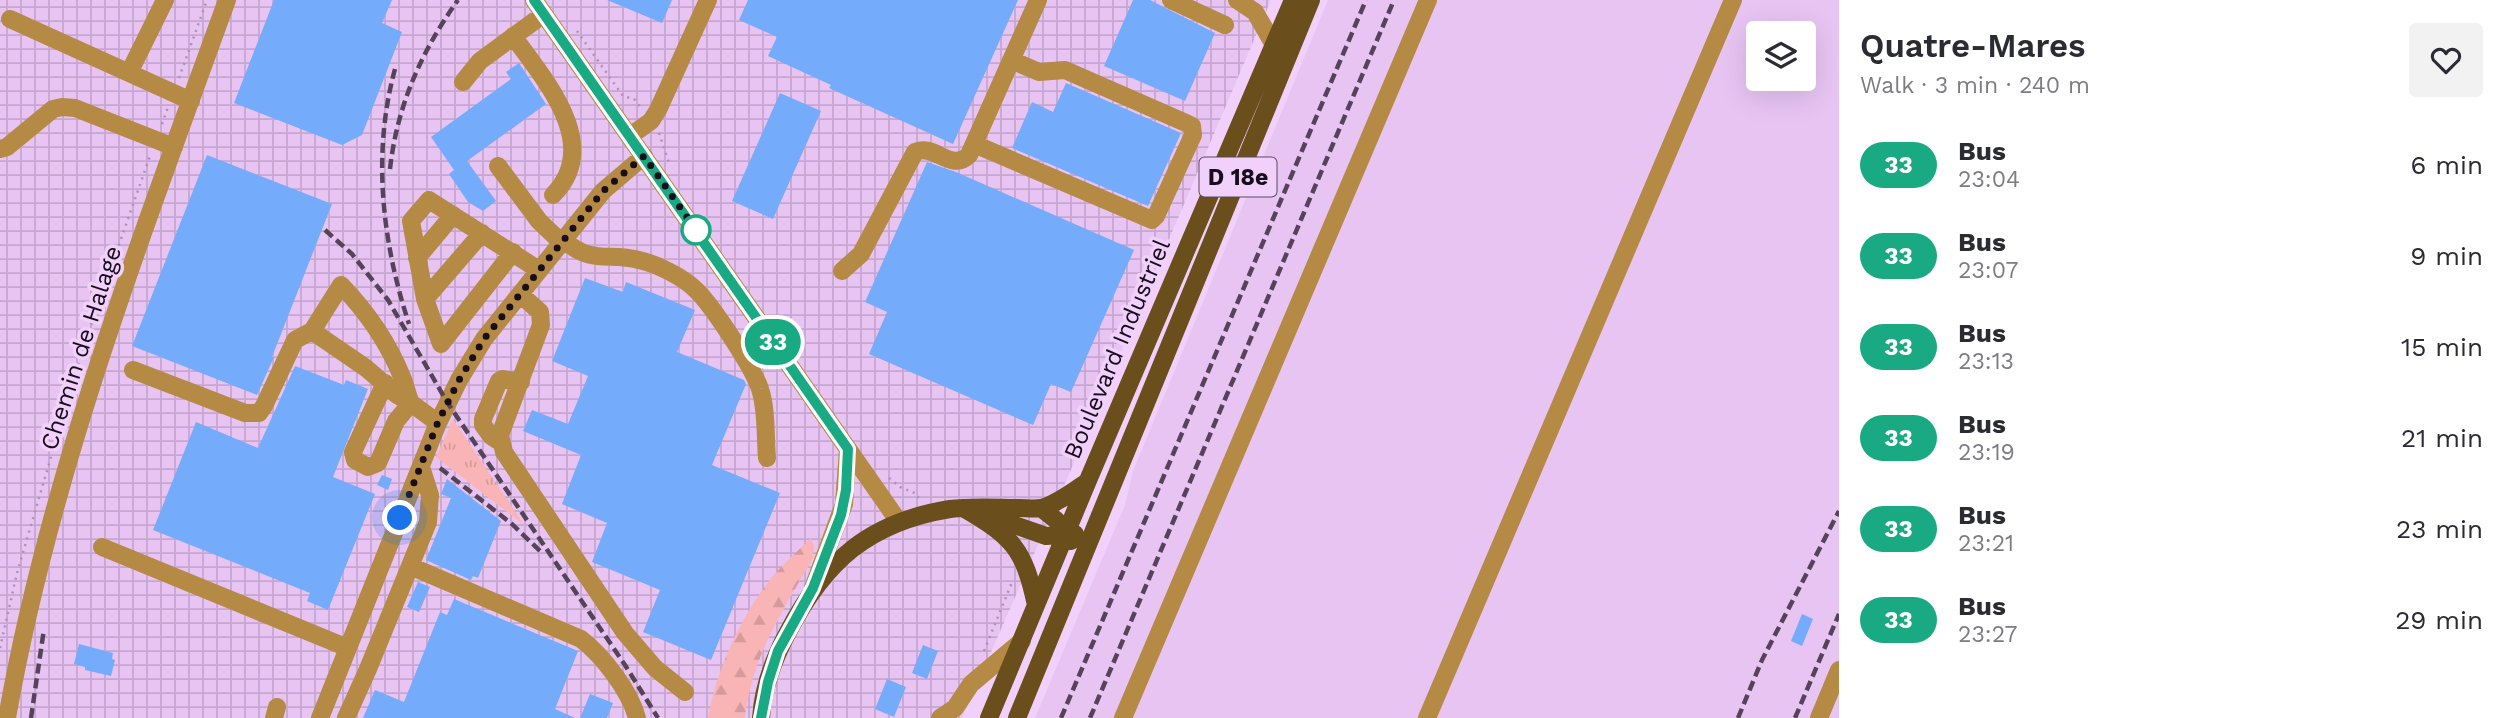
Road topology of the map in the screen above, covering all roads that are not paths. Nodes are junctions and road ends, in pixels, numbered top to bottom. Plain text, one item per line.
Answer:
1 (165, 0) edge
2 (228, 0) edge
3 (708, 0) edge
4 (1038, 0) edge
5 (1171, 0) edge
6 (1237, 0) edge
7 (1293, 0) edge
8 (1311, 0) edge
9 (1428, 0) edge
10 (1733, 0) edge
11 (539, 7) edge
12 (10, 19) dead end
13 (1225, 25) dead end
14 (513, 36) junction
15 (1274, 45) junction
16 (1011, 60) junction
17 (129, 73) junction
18 (463, 82) dead end
19 (191, 101) junction
20 (630, 136) junction
21 (974, 144) junction
22 (174, 148) junction
23 (0, 149) edge
24 (644, 156) junction
25 (498, 166) dead end
26 (553, 195) dead end
27 (453, 215) junction
28 (482, 233) junction
29 (563, 242) junction
30 (513, 252) junction
31 (416, 258) junction
32 (539, 270) junction
33 (842, 271) dead end
34 (520, 294) junction
35 (425, 299) junction
36 (758, 320) junction
37 (312, 331) junction
38 (731, 339) junction
39 (133, 370) dead end
40 (384, 383) junction
41 (411, 403) junction
42 (438, 422) junction
43 (848, 449) junction
44 (767, 458) dead end
45 (421, 467) junction
46 (1087, 482) junction
47 (963, 508) junction
48 (1041, 508) junction
49 (981, 518) junction
50 (899, 522) junction
51 (1093, 531) junction
52 (1067, 535) junction
53 (102, 547) dead end
54 (1082, 557) junction
55 (410, 566) junction
56 (813, 588) junction
57 (1036, 606) junction
58 (1022, 641) junction
59 (348, 648) junction
60 (1839, 670) edge
61 (685, 692) dead end
62 (953, 713) edge
63 (7, 718) edge
64 (320, 718) edge
65 (345, 718) edge
66 (637, 718) edge
67 (761, 718) edge
68 (940, 718) edge
69 (989, 718) edge
70 (1017, 718) edge
71 (1123, 718) edge
72 (1427, 718) edge
73 (1819, 718) edge

1 - 17 street
2 - 19 street, Chemin de Halage
3 - 20 street
4 - 16 street
5 - 13 street
6 - 15 street
7 - 15 main road, Boulevard Industriel / D 18e
8 - 51 main road, Boulevard Industriel / D 18e
9 - 71 street
10 - 72 street
11 - 14 street
11 - 20 street
12 - 17 street
14 - 18 street
14 - 26 street
15 - 46 main road, Boulevard Industriel / D 18e
16 - 21 street
16 - 21 street
17 - 19 street
19 - 22 street, Chemin de Halage
20 - 24 street
21 - 33 street
22 - 23 street
22 - 63 street, Chemin de Halage
24 - 29 street
24 - 36 street
25 - 29 street
27 - 28 street
27 - 31 street
27 - 31 street
28 - 30 street
28 - 35 street
29 - 32 street
29 - 38 street
30 - 32 street
30 - 35 street
31 - 35 street
32 - 34 street
34 - 42 street
34 - 61 street
36 - 38 street
36 - 43 street
37 - 39 street
37 - 40 street
37 - 41 street
38 - 44 street
40 - 41 street
40 - 41 street
41 - 42 street
42 - 45 street
43 - 50 street
43 - 56 street
45 - 55 street
45 - 59 street
46 - 48 main road
46 - 52 main road, Boulevard Industriel / D 18e
47 - 48 main road
47 - 49 main road
47 - 50 main road
48 - 52 main road
49 - 52 main road
49 - 57 main road
50 - 56 main road
51 - 52 main road
51 - 54 main road, Boulevard Industriel / D 18e
52 - 54 main road
52 - 57 main road, Boulevard Industriel / D 18e
53 - 59 street
54 - 70 main road, Boulevard Industriel / D 18e
55 - 65 street
55 - 66 street
56 - 67 main road
57 - 58 main road, Boulevard Industriel / D 18e
58 - 62 street
58 - 69 main road, Boulevard Industriel / D 18e
59 - 64 street
60 - 73 street
62 - 68 street

